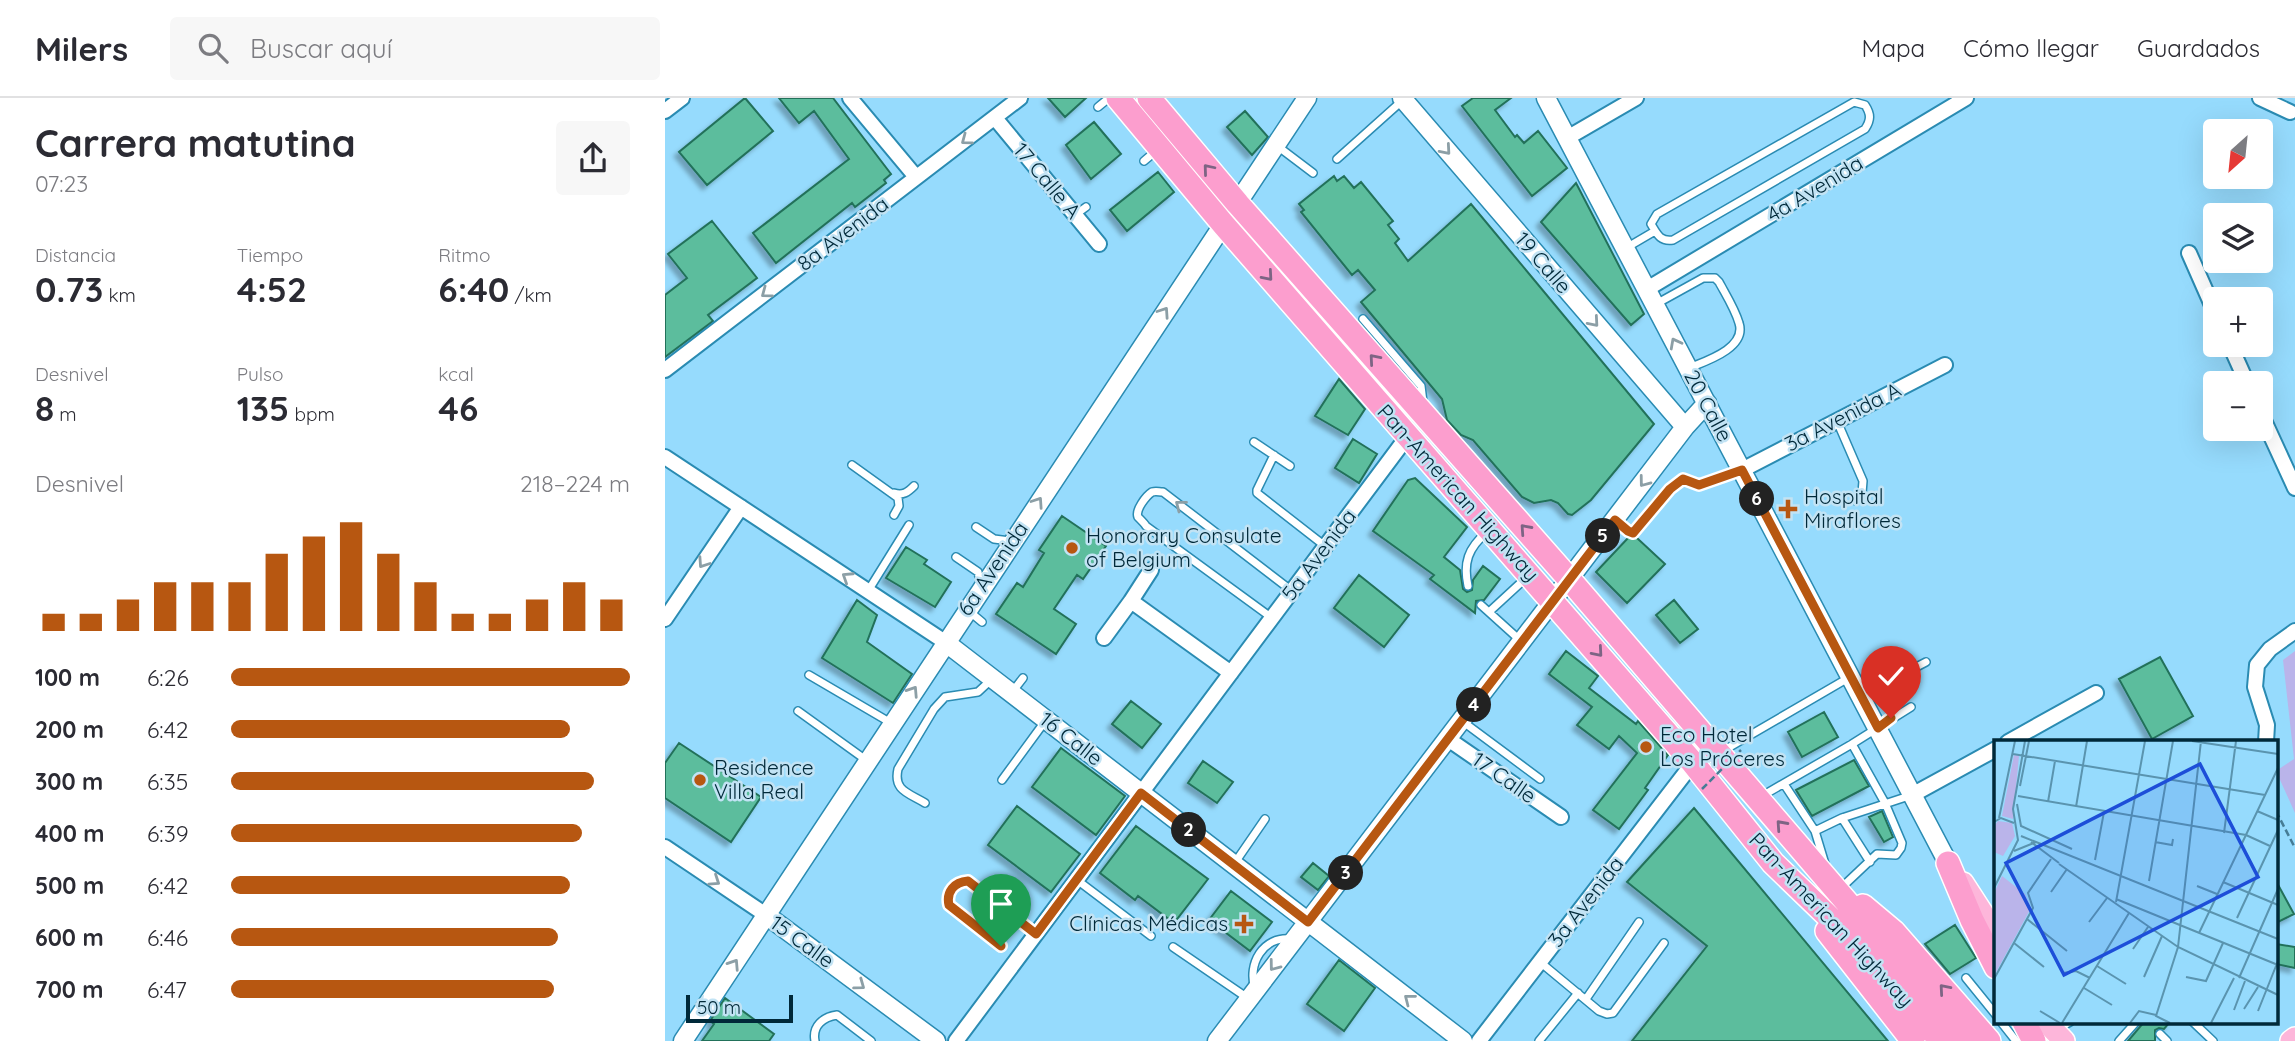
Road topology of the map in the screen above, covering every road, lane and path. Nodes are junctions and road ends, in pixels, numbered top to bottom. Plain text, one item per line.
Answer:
1 (682, 98) edge
2 (850, 98) edge
3 (1020, 98) edge
4 (1109, 98) edge
5 (1149, 98) edge
6 (1307, 98) edge
7 (1546, 98) edge
8 (1636, 98) edge
9 (1966, 98) edge
10 (2260, 98) edge
11 (1402, 99) edge
12 (1108, 102) edge
13 (665, 111) edge
14 (2290, 112) dead end
15 (995, 118) junction
16 (1567, 138) junction
17 (1275, 145) junction
18 (1337, 159) dead end
19 (1313, 173) dead end
20 (916, 177) junction
21 (1238, 204) junction
22 (1223, 224) junction
23 (1655, 231) junction
24 (1099, 244) dead end
25 (1625, 248) junction
26 (2189, 253) dead end
27 (2204, 287) edge
28 (1651, 297) junction
29 (1363, 319) dead end
30 (1945, 365) dead end
31 (1689, 368) junction
32 (665, 370) edge
33 (1707, 403) junction
34 (1425, 417) junction
35 (1837, 420) junction
36 (1685, 427) junction
37 (1407, 437) junction
38 (2273, 440) edge
39 (1254, 442) dead end
40 (1274, 455) junction
41 (665, 457) edge
42 (852, 466) dead end
43 (1290, 466) dead end
44 (1742, 470) junction
45 (914, 486) dead end
46 (2295, 488) edge
47 (894, 493) junction
48 (1856, 501) dead end
49 (741, 507) junction
50 (894, 516) dead end
51 (1615, 520) junction
52 (909, 525) dead end
53 (976, 527) dead end
54 (1490, 529) junction
55 (1012, 541) junction
56 (1325, 547) junction
57 (956, 556) dead end
58 (1151, 570) dead end
59 (1530, 574) junction
60 (1570, 580) junction
61 (1468, 586) dead end
62 (981, 587) junction
63 (868, 591) junction
64 (1292, 591) junction
65 (1131, 601) junction
66 (1554, 601) junction
67 (1481, 605) dead end
68 (966, 609) junction
69 (1489, 612) junction
70 (1272, 618) junction
71 (665, 619) edge
72 (982, 622) dead end
73 (2295, 631) edge
74 (1104, 638) dead end
75 (945, 642) junction
76 (1522, 642) junction
77 (1926, 662) dead end
78 (1231, 673) junction
79 (809, 675) dead end
80 (1850, 676) junction
81 (993, 678) junction
82 (1023, 678) dead end
83 (1011, 693) junction
84 (2096, 694) dead end
85 (1861, 696) junction
86 (1912, 707) dead end
87 (798, 711) dead end
88 (1046, 719) junction
89 (1462, 721) junction
90 (891, 724) junction
91 (1878, 728) junction
92 (1448, 739) junction
93 (2012, 740) edge
94 (2266, 740) edge
95 (1852, 744) junction
96 (1994, 750) edge
97 (1730, 751) junction
98 (867, 761) junction
99 (1693, 763) junction
100 (1540, 779) dead end
101 (1002, 780) dead end
102 (1784, 785) junction
103 (1702, 789) dead end
104 (1141, 793) junction
105 (1912, 795) junction
106 (1757, 799) junction
107 (925, 803) dead end
108 (1885, 803) junction
109 (2277, 813) edge
110 (1561, 817) dead end
111 (1842, 818) junction
112 (1265, 819) dead end
113 (1815, 831) junction
114 (665, 847) edge
115 (2295, 848) edge
116 (1870, 862) junction
117 (1773, 863) junction
118 (1948, 863) junction
119 (1233, 864) junction
120 (1076, 880) junction
121 (1837, 889) junction
122 (1990, 911) edge
123 (766, 915) junction
124 (1308, 922) junction
125 (1639, 922) dead end
126 (1036, 934) junction
127 (1151, 936) dead end
128 (1664, 943) dead end
129 (1001, 946) dead end
130 (1174, 947) dead end
131 (1540, 962) junction
132 (1994, 963) edge
133 (1966, 978) dead end
134 (1578, 993) junction
135 (1252, 995) junction
136 (1586, 999) junction
137 (1994, 1013) edge
138 (2003, 1024) edge
139 (2030, 1024) edge
140 (2135, 1024) edge
141 (2195, 1024) edge
142 (2053, 1031) edge
143 (2160, 1034) dead end
144 (1222, 1040) edge
145 (2124, 1040) edge
146 (683, 1041) edge
147 (815, 1041) edge
148 (871, 1041) edge
149 (936, 1041) edge
150 (956, 1041) edge
151 (1463, 1041) edge
152 (1479, 1041) edge
153 (1539, 1041) edge
154 (1913, 1041) edge
155 (1941, 1041) edge
156 (1966, 1041) edge
157 (1989, 1041) edge
158 (2016, 1041) edge
159 (2167, 1041) edge
160 (2213, 1041) edge

1 - 13 street
2 - 20 street
3 - 15 street, 8a Avenida
4 - 12 lane
21 -> 5 highway, Pan-American Highway
6 - 17 street, 6a Avenida
7 - 16 street, 20 Calle
8 - 16 street
9 - 28 street, 4a Avenida
10 - 14 street
11 - 18 lane
11 -> 36 street, 19 Calle
12 - 22 highway, Pan-American Highway
15 -> 20 street, 8a Avenida
15 - 24 street, 17 Calle A
16 - 25 street, 20 Calle
17 - 19 lane
17 - 21 street, 6a Avenida
20 -> 32 street, 8a Avenida
21 - 22 street, 6a Avenida
34 -> 21 highway, Pan-American Highway
22 -> 37 highway, Pan-American Highway
55 -> 22 street, 6a Avenida
23 - 23 lane
23 - 25 lane
25 - 28 street, 20 Calle
26 - 27 street
31 -> 28 street, 20 Calle
28 - 31 lane
29 - 34 lane
30 - 35 street, 3a Avenida A
31 - 33 street, 20 Calle
33 - 36 street
33 - 44 street, 20 Calle
60 -> 34 highway, Pan-American Highway
35 - 44 street, 3a Avenida A
35 - 48 lane
36 -> 51 street
37 - 54 highway, Pan-American Highway
37 - 56 street, 5a Avenida
38 - 46 street
39 - 40 lane
40 - 43 lane
40 - 56 lane
41 - 49 street, 16 Calle
42 - 47 lane
44 - 51 lane
44 - 80 street, 20 Calle
45 - 47 lane
47 - 50 lane
63 -> 49 street, 16 Calle
49 -> 71 street
51 - 60 street
52 - 63 lane
53 - 55 lane
54 - 59 highway, Pan-American Highway
54 - 61 lane
55 - 62 street, 6a Avenida
56 - 64 street, 5a Avenida
57 - 62 lane
58 - 65 street
59 - 66 highway, Pan-American Highway
59 - 69 lane
60 - 66 street
60 - 97 highway, Pan-American Highway
62 - 68 street, 6a Avenida
63 - 75 street, 16 Calle
64 - 70 street, 5a Avenida
64 -> 70 lane
65 - 74 street
65 - 78 street
66 - 76 street
66 -> 99 highway, Pan-American Highway
67 - 69 lane
68 - 72 lane
68 - 75 street, 6a Avenida
69 - 76 lane
70 - 78 street, 5a Avenida
73 - 94 street
75 - 81 street, 16 Calle
90 -> 75 street, 6a Avenida
76 - 89 street
77 - 85 lane
78 - 104 street, 5a Avenida
79 - 90 lane
80 - 85 street, 20 Calle
80 - 97 lane
81 - 83 street, 16 Calle
81 - 107 lane
82 - 83 lane
83 - 88 street, 16 Calle
84 - 93 street
85 - 91 street, 20 Calle
86 - 91 lane
87 - 98 lane
88 - 101 lane
88 - 104 street, 16 Calle
89 - 92 street
89 - 100 lane
90 - 98 street, 6a Avenida
91 - 95 lane
91 - 105 street, 20 Calle
92 - 110 street, 17 Calle
92 - 124 street
95 - 102 lane
95 - 108 lane
96 - 105 street
97 - 103 path, bridge
97 - 106 highway, Pan-American Highway
98 - 123 street, 6a Avenida
99 - 117 highway, Pan-American Highway
99 - 131 street, 3a Avenida
102 - 106 lane
102 - 113 lane
104 - 119 street, 16 Calle
104 - 120 street, 5a Avenida
105 - 108 lane
105 - 118 street, 20 Calle
121 -> 106 highway, Pan-American Highway
108 - 111 lane
108 - 116 lane
109 - 115 path
111 - 113 lane
111 - 116 lane
112 - 119 lane
113 - 121 lane
114 -> 123 street, 15 Calle
116 - 121 lane
117 - 154 highway
117 - 155 highway, Pan-American Highway
118 - 122 main road
118 - 132 highway
119 - 124 street, 16 Calle
120 - 126 street, 5a Avenida
120 - 127 lane
121 - 156 highway, Pan-American Highway
157 -> 121 highway
146 -> 123 street, 6a Avenida
123 -> 149 street, 15 Calle
124 -> 135 street
151 -> 124 street, 16 Calle
125 - 136 lane
126 - 129 lane
126 - 150 street, 5a Avenida
128 - 136 lane
130 - 135 lane
131 - 134 lane
131 - 152 street, 3a Avenida
133 - 137 lane
134 - 136 lane
134 - 153 lane
135 - 144 street
138 - 158 lane
139 - 142 highway
140 - 145 lane
141 - 160 lane
143 - 159 lane
147 - 148 lane

